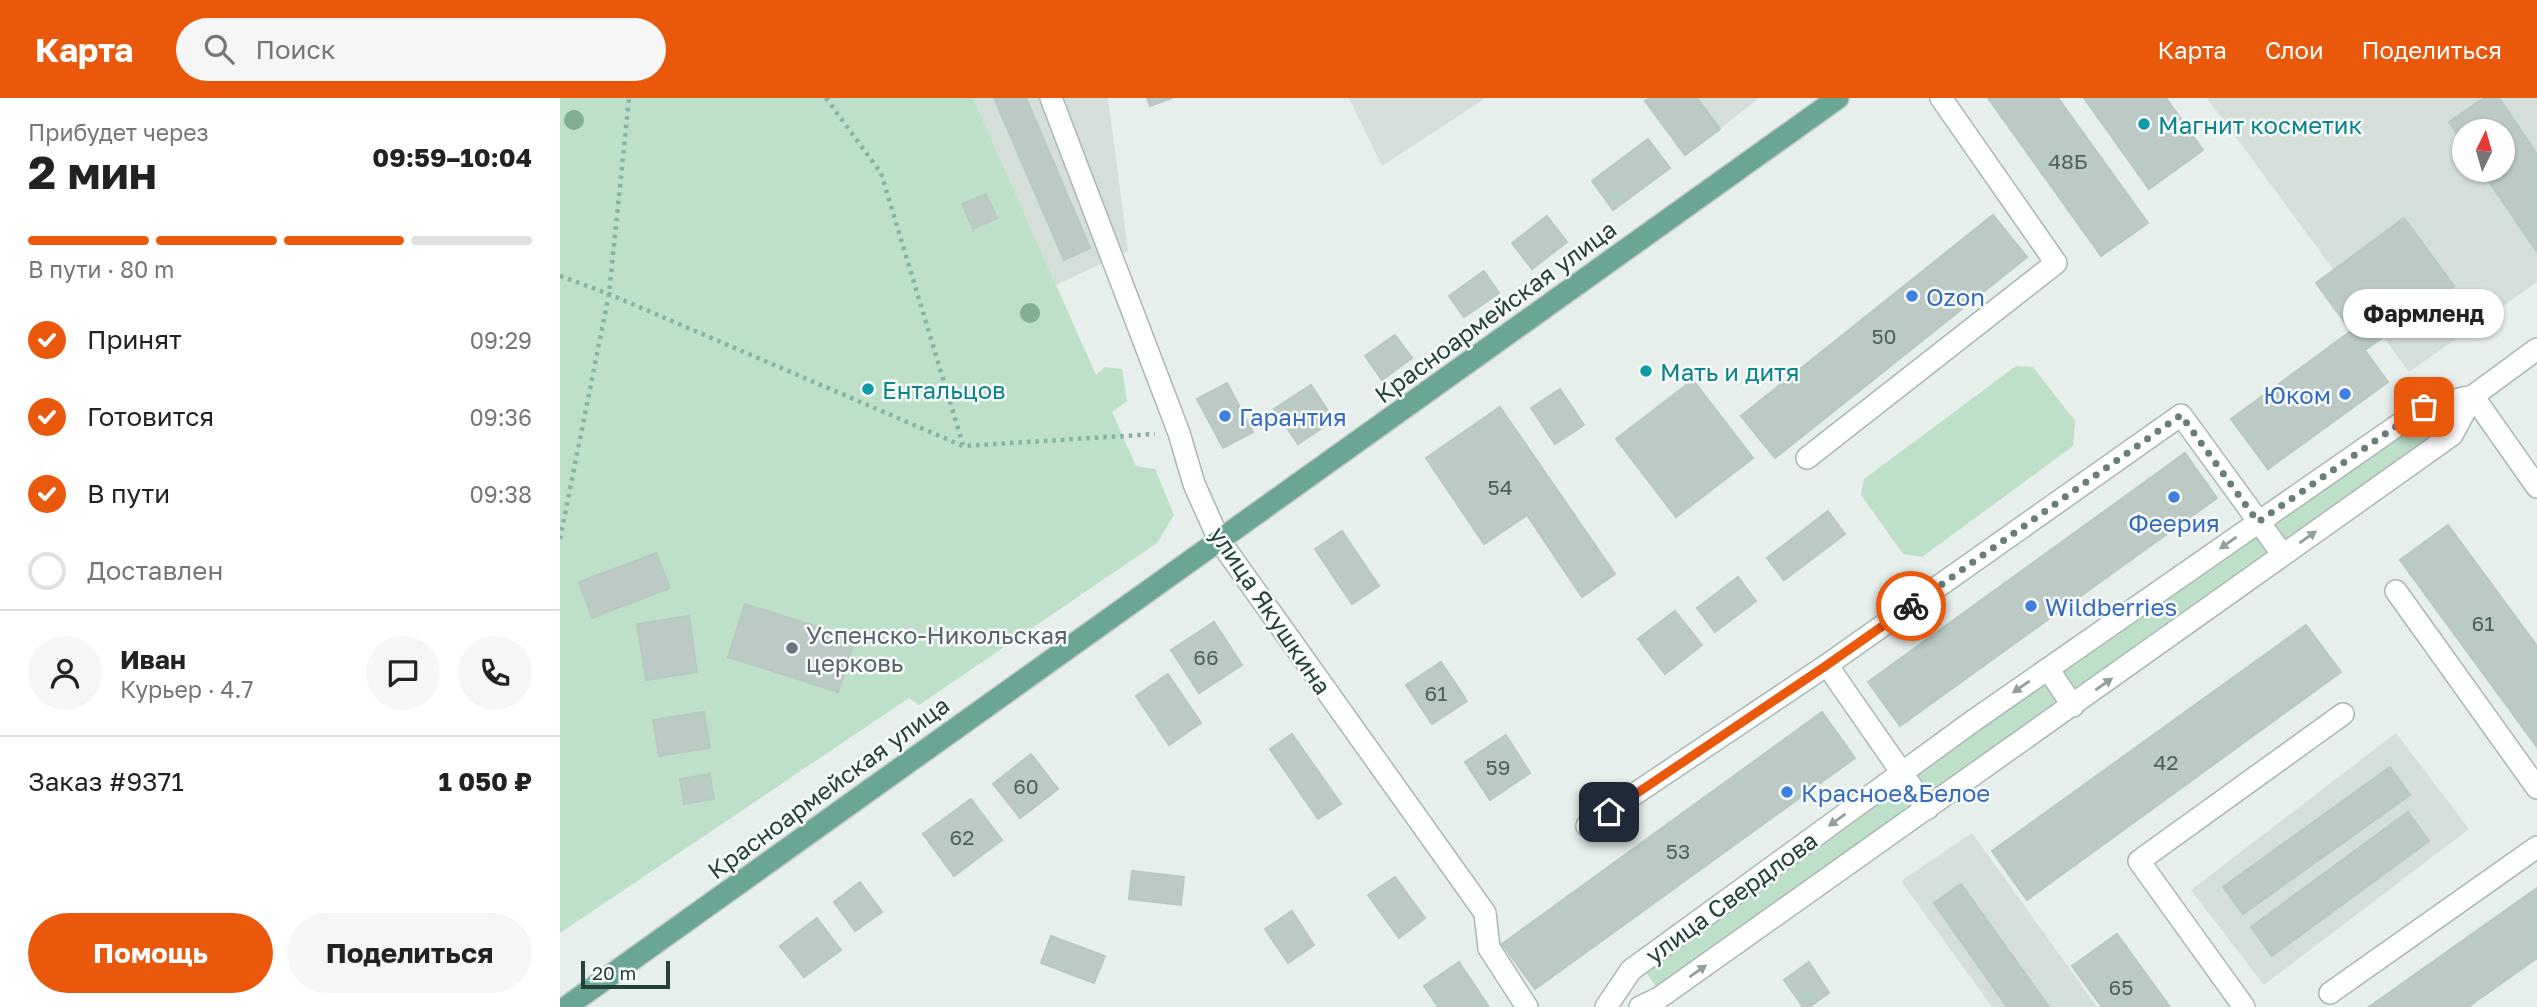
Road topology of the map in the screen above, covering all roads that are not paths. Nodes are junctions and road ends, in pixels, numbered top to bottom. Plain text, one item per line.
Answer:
1 (1838, 98) edge
2 (1941, 98) edge
3 (1054, 99) edge
4 (2537, 349) edge
5 (2473, 396) junction
6 (1807, 457) dead end
7 (2537, 487) edge
8 (2258, 522) junction
9 (1219, 540) junction
10 (2283, 555) junction
11 (2396, 591) dead end
12 (1827, 665) junction
13 (2048, 669) junction
14 (2073, 706) junction
15 (2343, 714) dead end
16 (1902, 772) junction
17 (2537, 788) edge
18 (1927, 808) junction
19 (1587, 826) dead end
20 (2537, 847) edge
21 (2330, 993) dead end
22 (566, 1007) edge
23 (1527, 1007) edge
24 (1606, 1007) edge
25 (1640, 1007) edge
26 (2244, 1007) edge

1 - 9 main road, Красноармейская улица
2 - 6 street
3 - 9 street, улица Якушкина
4 - 5 street, улица Свердлова
5 - 7 street
5 - 8 street, улица Свердлова
10 -> 5 street, улица Свердлова
8 - 10 street
8 - 12 street
8 -> 13 street, улица Свердлова
9 - 22 main road, Красноармейская улица
9 - 23 street, улица Якушкина
14 -> 10 street, улица Свердлова
11 - 17 street
12 - 16 street
12 - 19 street
13 - 14 street
13 -> 16 street, улица Свердлова
14 - 18 street, улица Свердлова
15 - 26 street
16 - 18 street
16 -> 24 street, улица Свердлова
25 -> 18 street, улица Свердлова
20 - 21 street

